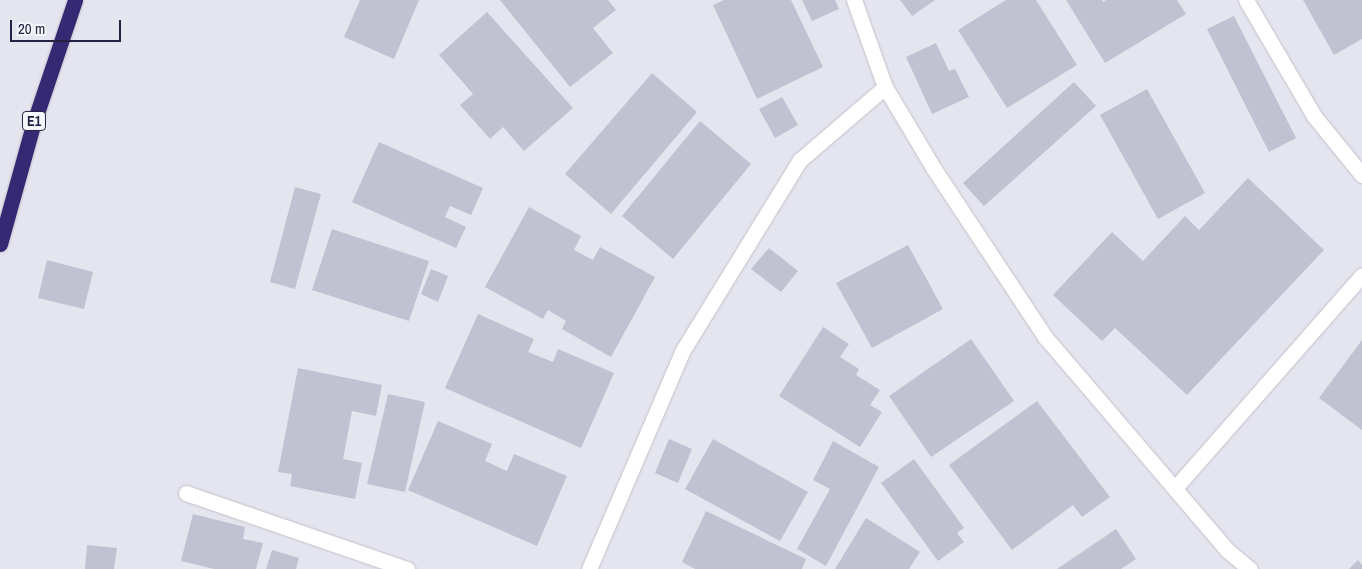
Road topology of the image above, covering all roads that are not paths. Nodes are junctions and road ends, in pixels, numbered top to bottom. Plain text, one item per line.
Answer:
1 (75, 0) edge
2 (854, 0) edge
3 (1246, 0) edge
4 (885, 87) junction
5 (1362, 175) edge
6 (0, 244) edge
7 (1362, 275) edge
8 (1175, 488) junction
9 (186, 493) dead end
10 (407, 569) edge
11 (589, 569) edge
12 (1250, 569) edge

1 - 6 highway, E1
2 - 4 street
3 - 5 street
4 - 8 street
4 - 11 street
7 - 8 street
8 - 12 street
9 - 10 street

